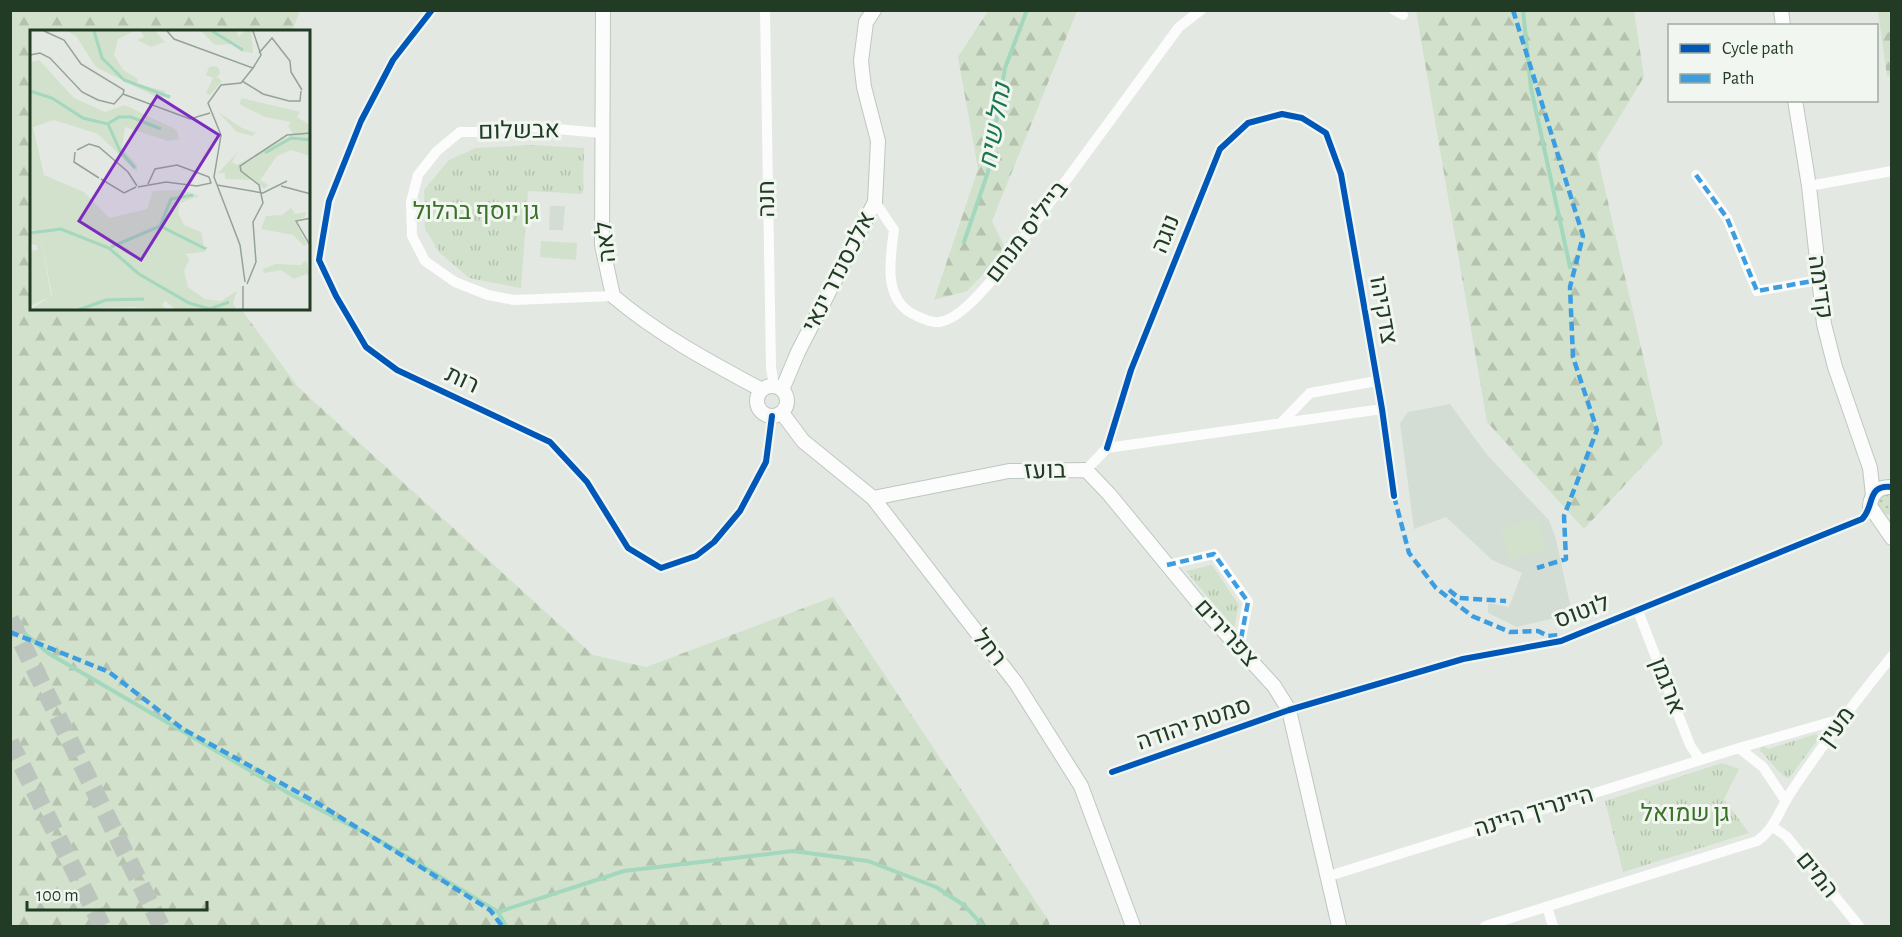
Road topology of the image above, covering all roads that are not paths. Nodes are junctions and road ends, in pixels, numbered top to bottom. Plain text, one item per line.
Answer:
1 (432, 10) edge
2 (603, 10) edge
3 (765, 10) edge
4 (874, 10) edge
5 (1201, 10) edge
6 (1795, 102) edge
7 (1326, 132) joint
8 (602, 133) junction
9 (1892, 171) edge
10 (1696, 175) dead end
11 (1809, 186) junction
12 (875, 202) junction
13 (1818, 280) junction
14 (613, 296) junction
15 (1377, 381) junction
16 (773, 389) junction
17 (1382, 409) junction
18 (777, 415) junction
19 (1281, 423) junction
20 (1107, 448) junction
21 (1870, 468) junction
22 (1086, 470) junction
23 (1889, 487) edge
24 (1394, 496) dead end
25 (873, 498) junction
26 (1873, 506) junction
27 (1892, 519) edge
28 (1892, 538) edge
29 (1167, 565) junction
30 (1638, 611) junction
31 (1239, 648) junction
32 (1892, 656) edge
33 (1289, 710) junction
34 (1841, 719) junction
35 (1739, 748) junction
36 (1700, 760) junction
37 (1112, 772) dead end
38 (1785, 800) junction
39 (1773, 827) junction
40 (1329, 876) junction
41 (1547, 907) junction
42 (1133, 927) edge
43 (1339, 927) edge
44 (1485, 927) edge
45 (1553, 927) edge
46 (1858, 927) edge

1 - 18 street, רות
2 - 8 street, לאה
3 - 16 street, חנה
4 - 12 street, אלכסנדר ינאי
5 - 12 street, בייליס מנחם
6 - 11 street, קדימה
7 - 15 street, צדקיהו
7 - 20 street, נוגה
8 - 14 street, לאה
8 - 14 street, אבשלום
9 - 11 street
10 - 13 street
11 - 13 street, קדימה
12 - 16 street, אלכסנדר ינאי
13 - 21 street, קדימה
14 - 16 street, לאה
15 - 17 street, צדקיהו
15 - 19 street
16 - 18 street
16 - 18 street
17 - 19 street
17 - 24 street, צדקיהו
18 - 25 street, רחל
19 - 20 street
20 - 22 street, בועז
21 - 23 street, קדימה
21 - 26 street, קדימה
22 - 25 street, בועז
22 - 29 street, צפרירים
23 - 26 street
25 - 42 street, רחל
26 - 27 street
26 - 28 street
26 - 30 street, לוטוס
29 - 31 street, צפרירים
29 - 31 street
30 - 33 street, לוטוס
30 - 36 street, ארגמן
31 - 33 street, צפרירים
32 - 34 street, מעין
33 - 37 street, סמטת יהודה
33 - 40 street, צפרירים
34 - 35 street, היינריך היינה
34 - 38 street, מעין
35 - 36 street, היינריך היינה
35 - 38 street
36 - 40 street, היינריך היינה
38 - 39 street
39 - 41 street
39 - 46 street, המים
40 - 43 street, צפרירים
41 - 44 street
41 - 45 street

